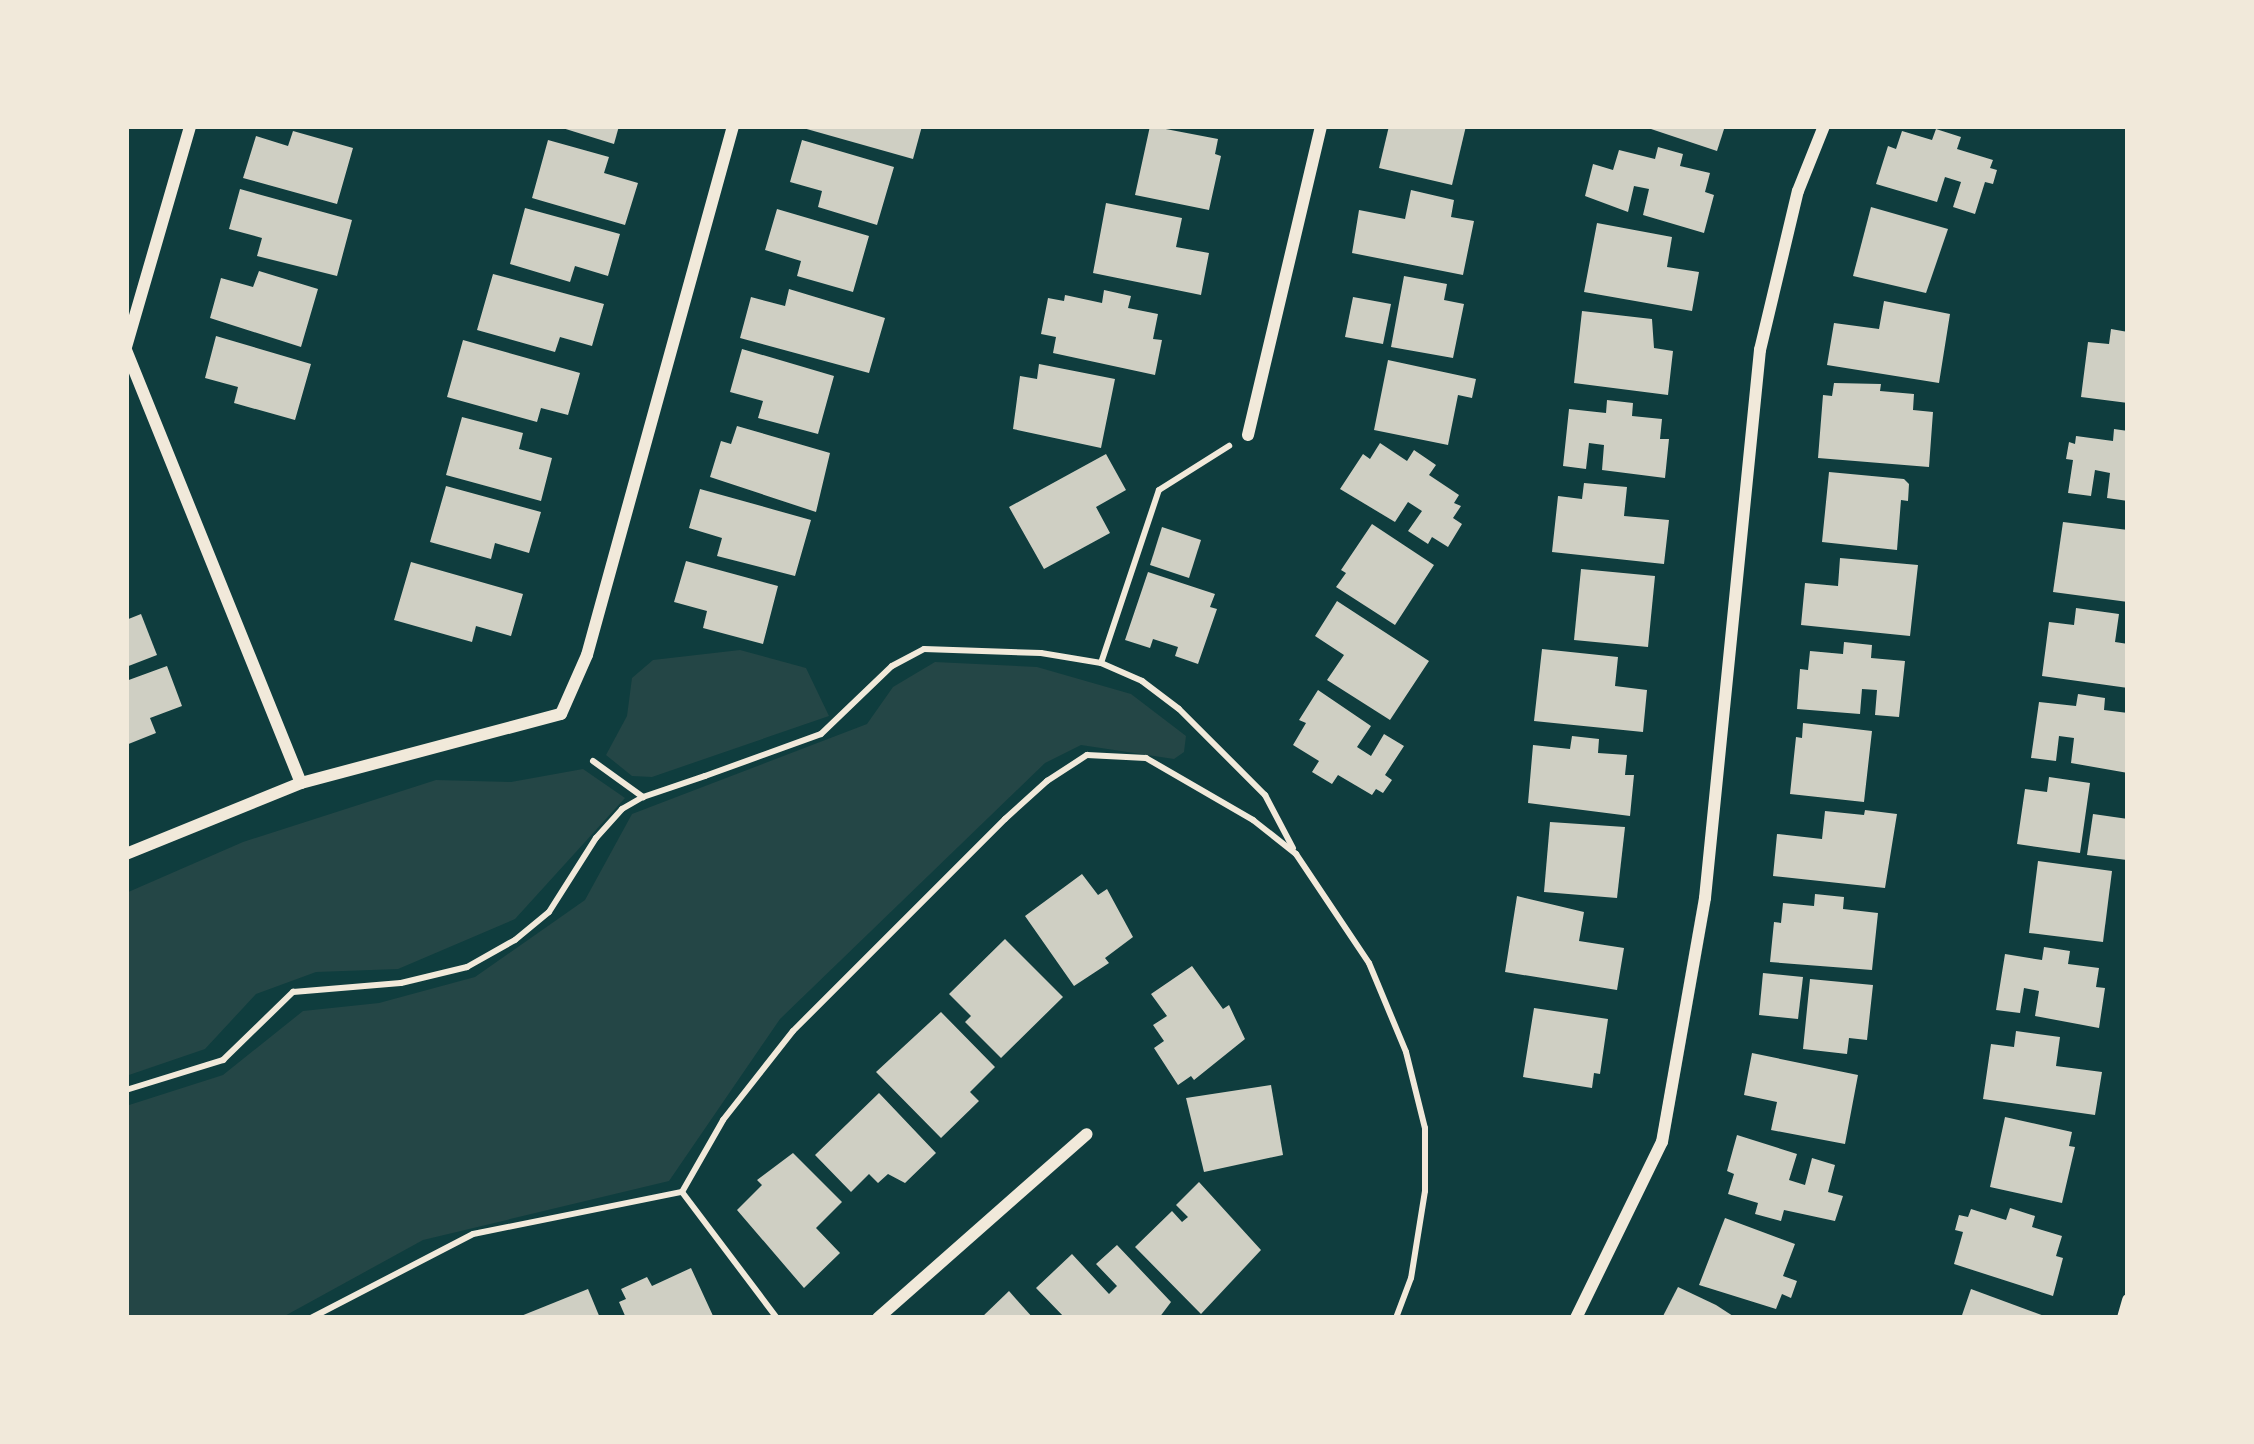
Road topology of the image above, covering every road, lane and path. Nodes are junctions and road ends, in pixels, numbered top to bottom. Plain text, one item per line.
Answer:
1 (190, 126) edge
2 (733, 126) edge
3 (1321, 126) edge
4 (1824, 126) edge
5 (126, 349) edge
6 (1248, 435) joint
7 (1101, 663) junction
8 (593, 761) dead end
9 (302, 783) junction
10 (643, 797) junction
11 (126, 854) edge
12 (1296, 854) junction
13 (126, 1090) edge
14 (1087, 1134) dead end
15 (682, 1192) junction
16 (2128, 1300) edge
17 (311, 1318) edge
18 (777, 1318) edge
19 (878, 1318) edge
20 (1396, 1318) edge
21 (1576, 1318) edge
22 (2123, 1318) edge

1 - 5 street
2 - 9 street
3 - 6 street
4 - 21 street
5 - 9 street
6 - 7 path
7 - 10 path
7 - 12 path
8 - 10 path
9 - 11 street
10 - 13 path
12 - 15 path
12 - 20 path
14 - 19 street
15 - 17 path
15 - 18 path
16 - 22 street

